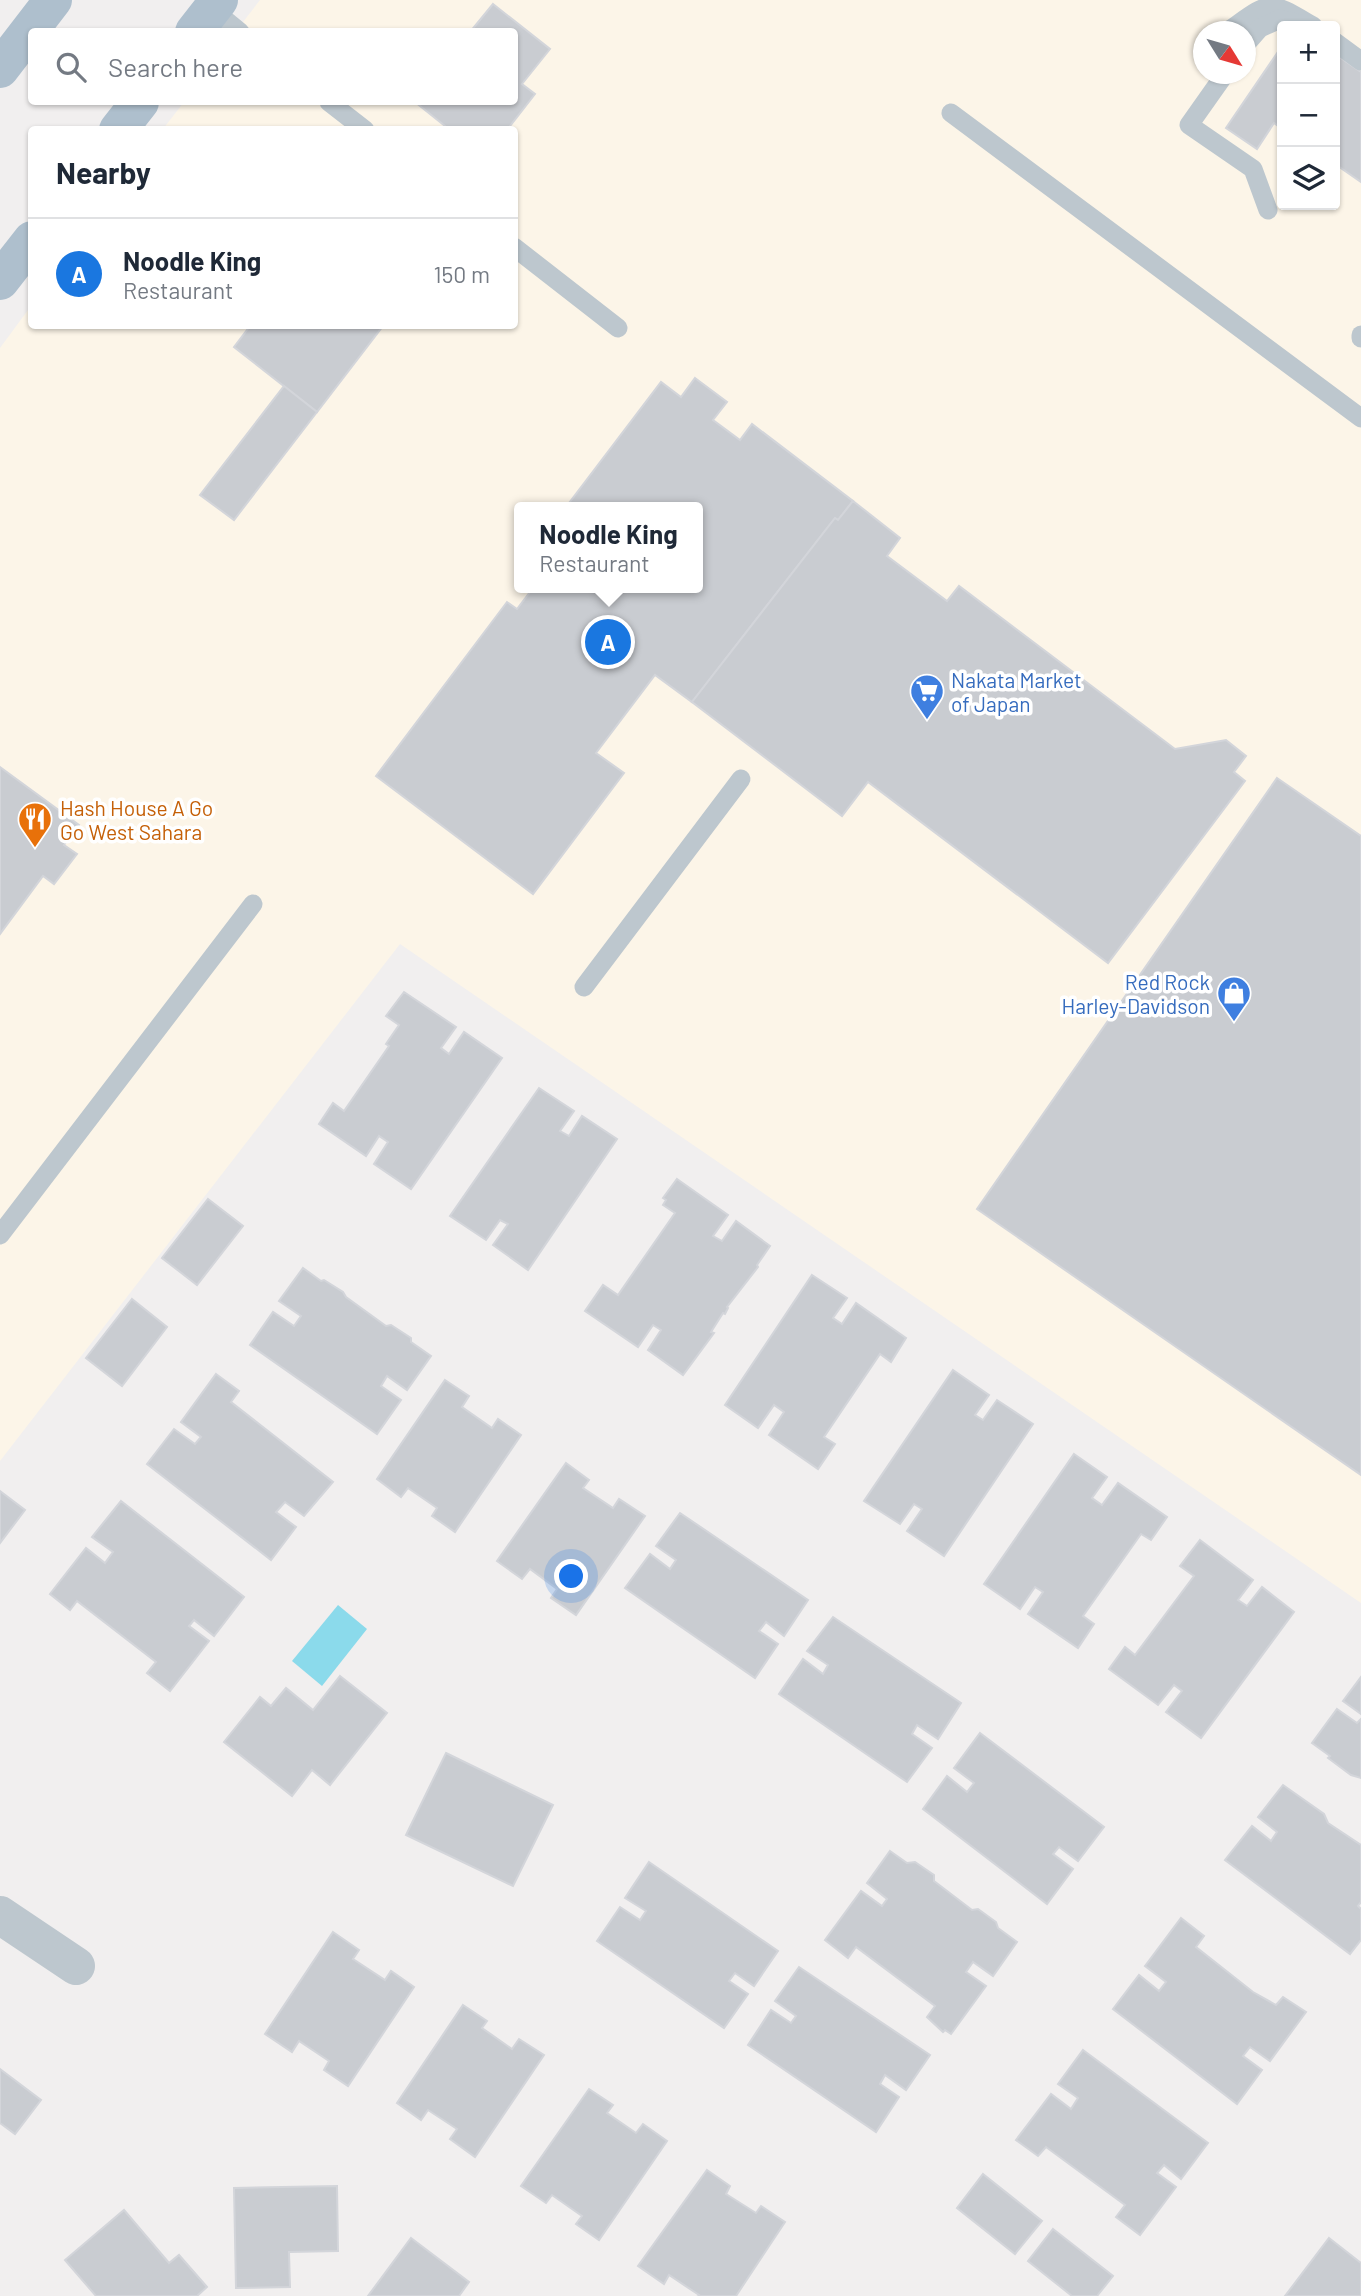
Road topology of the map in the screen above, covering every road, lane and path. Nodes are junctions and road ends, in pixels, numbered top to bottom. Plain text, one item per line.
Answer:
1 (53, 0) edge
2 (1240, 21) edge
3 (1289, 21) edge
4 (1303, 21) edge
5 (31, 28) edge
6 (28, 33) edge
7 (1256, 34) edge
8 (1340, 46) edge
9 (1361, 61) edge
10 (0, 69) edge
11 (1218, 84) edge
12 (138, 105) edge
13 (334, 105) edge
14 (951, 113) dead end
15 (121, 126) edge
16 (360, 126) edge
17 (1268, 210) dead end
18 (28, 245) edge
19 (518, 250) edge
20 (0, 281) edge
21 (618, 328) dead end
22 (1361, 418) edge
23 (741, 779) dead end
24 (253, 904) dead end
25 (584, 987) dead end
26 (0, 1235) edge
27 (0, 1914) edge
28 (76, 1966) dead end

1 - 5 main road
2 - 4 lane
3 - 7 lane
6 - 10 main road
8 - 9 lane
11 - 17 lane
12 - 15 main road
13 - 16 lane
14 - 22 lane
18 - 20 main road
19 - 21 lane
23 - 25 lane
24 - 26 lane
27 - 28 street

